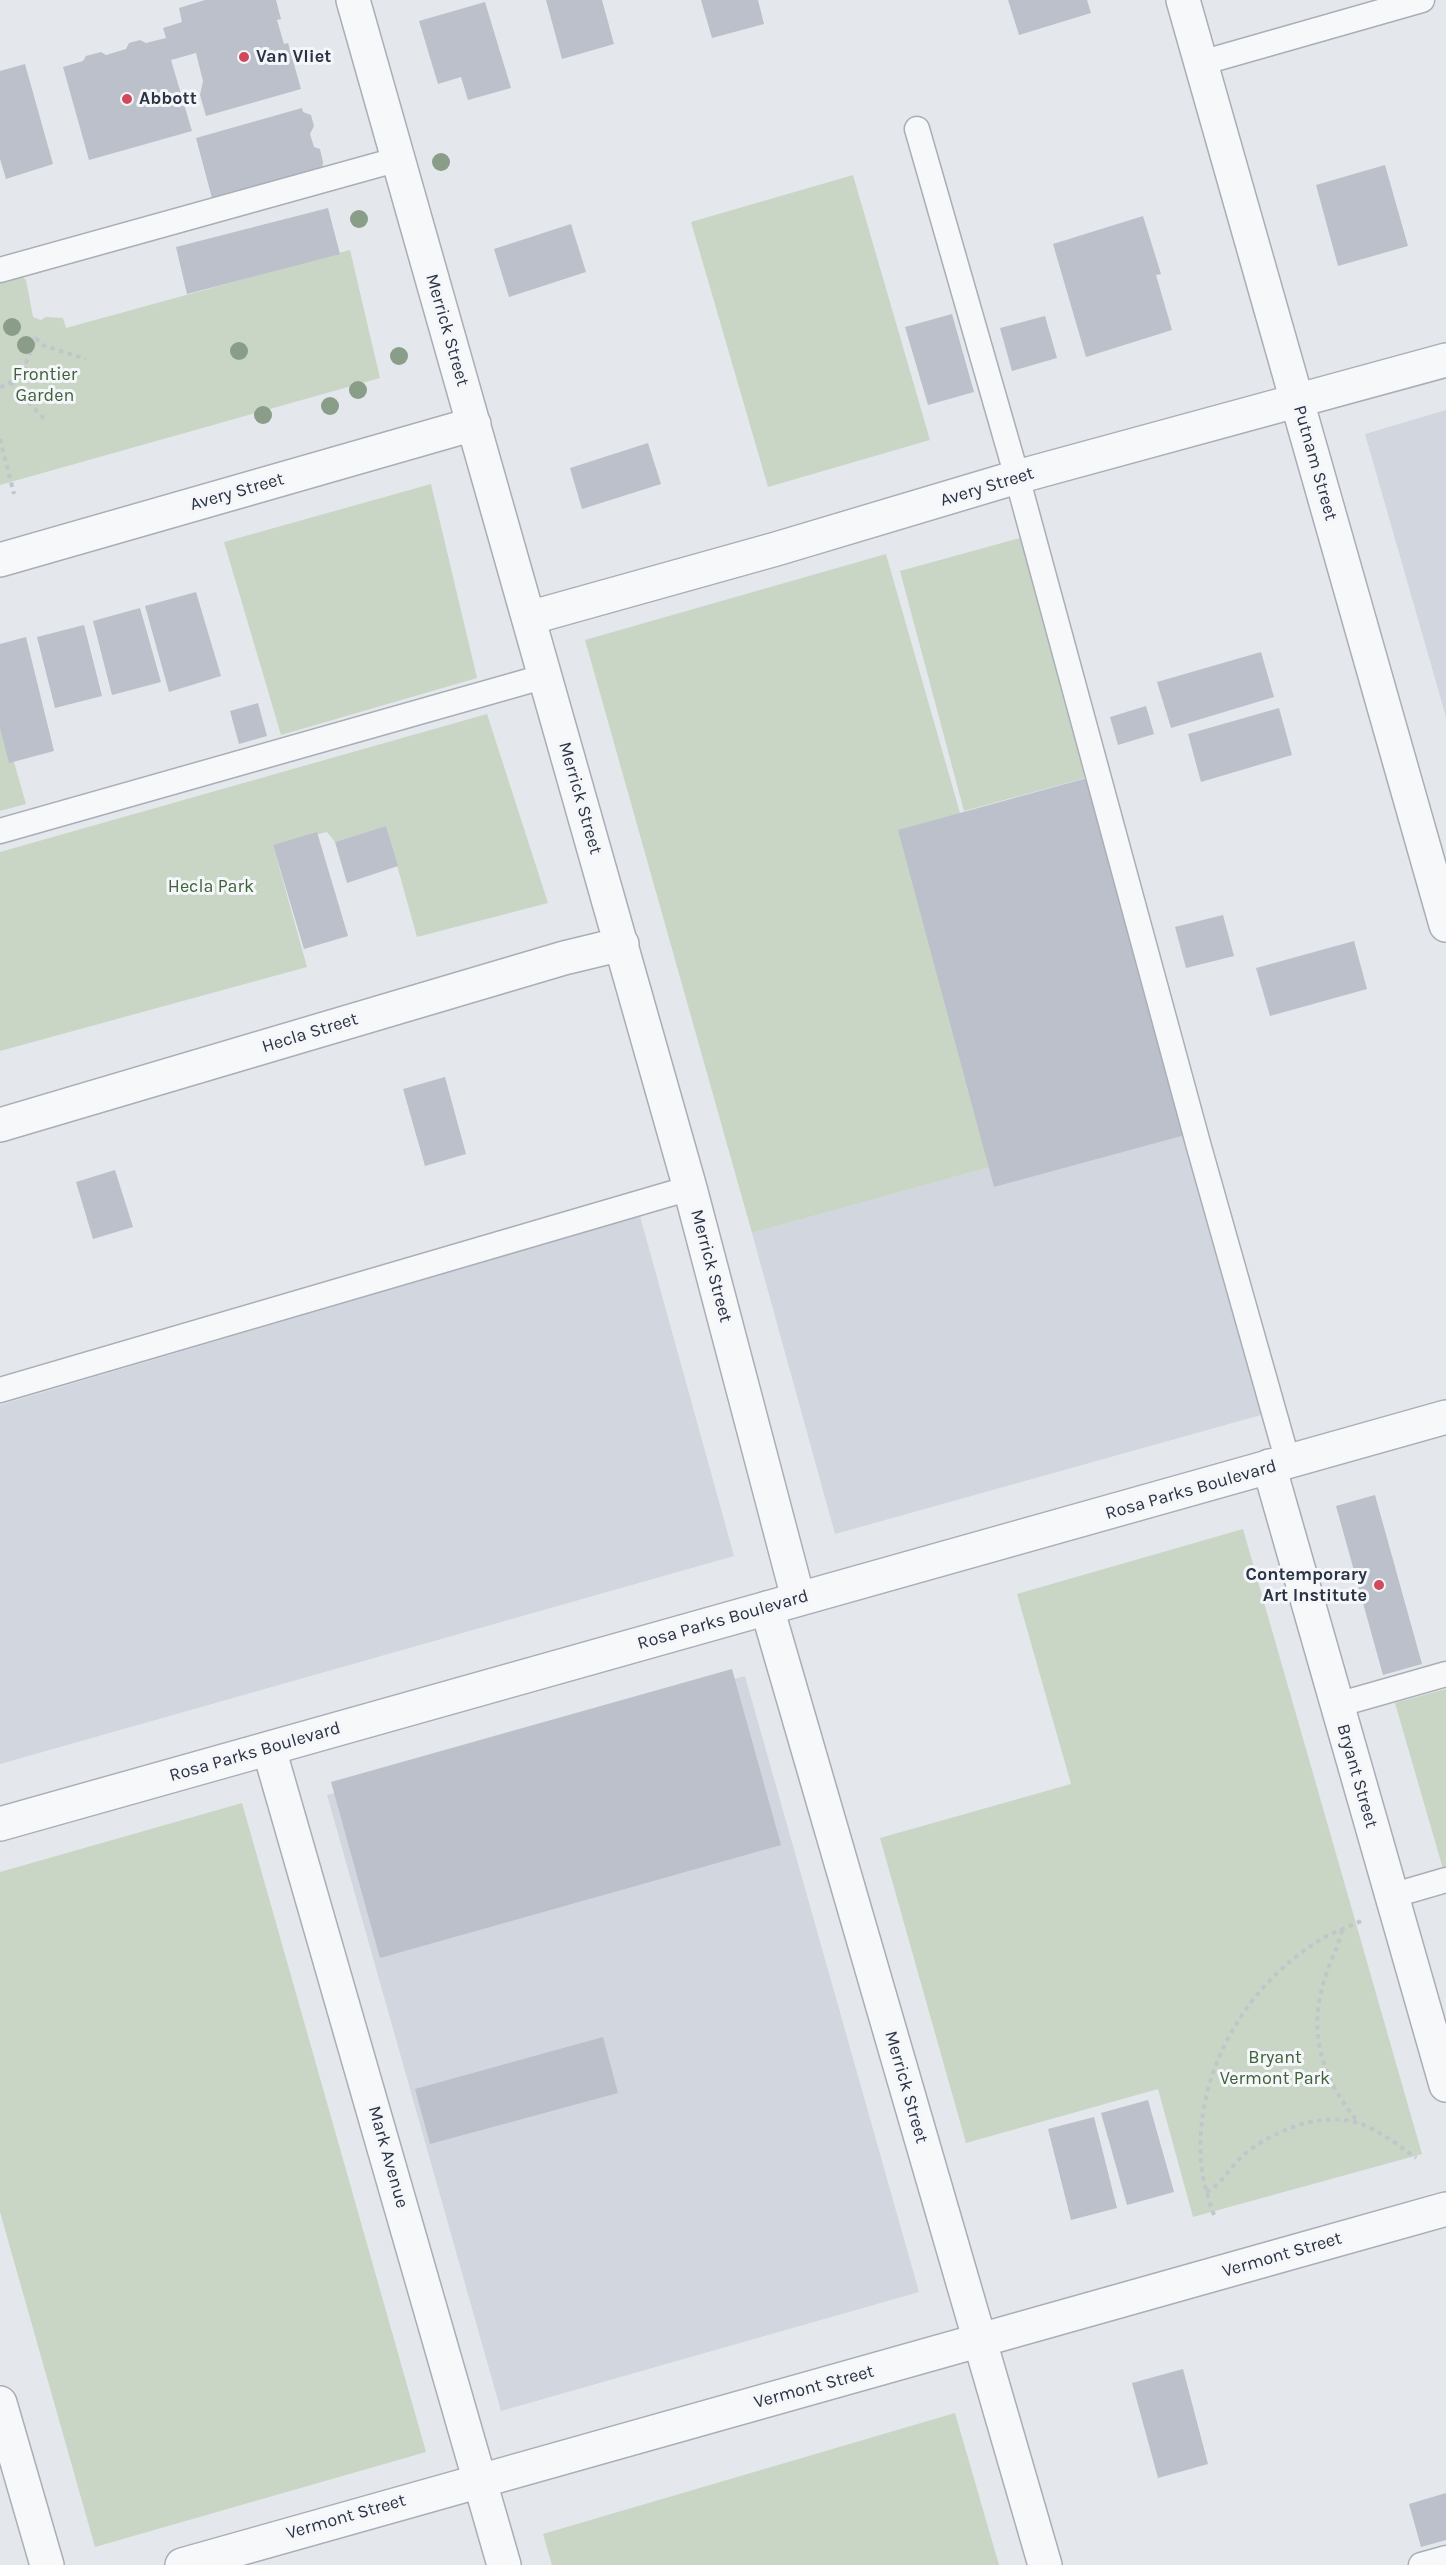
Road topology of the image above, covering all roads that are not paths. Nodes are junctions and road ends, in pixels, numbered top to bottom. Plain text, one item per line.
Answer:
1 (353, 0) edge
2 (1183, 0) edge
3 (1422, 0) edge
4 (1201, 63) junction
5 (917, 129) dead end
6 (399, 159) junction
7 (0, 270) edge
8 (1446, 360) edge
9 (1297, 401) junction
10 (474, 424) junction
11 (1017, 477) junction
12 (0, 560) edge
13 (529, 618) junction
14 (546, 676) junction
15 (0, 831) edge
16 (1446, 925) edge
17 (622, 944) junction
18 (0, 1125) edge
19 (690, 1188) junction
20 (0, 1390) edge
21 (1446, 1417) edge
22 (1279, 1464) junction
23 (798, 1598) junction
24 (767, 1608) junction
25 (1446, 1674) edge
26 (1337, 1705) junction
27 (269, 1749) junction
28 (0, 1824) edge
29 (1446, 1880) edge
30 (1391, 1896) junction
31 (1446, 2085) edge
32 (1446, 2209) edge
33 (980, 2341) junction
34 (0, 2403) edge
35 (480, 2479) junction
36 (1446, 2558) edge
37 (47, 2565) edge
38 (182, 2565) edge
39 (504, 2565) edge
40 (1045, 2565) edge
41 (1421, 2565) edge

1 - 6 street, Merrick Street
2 - 4 street, Putnam Street
3 - 4 lane
4 - 9 street, Putnam Street
5 - 11 lane
6 - 7 lane
6 - 10 street, Merrick Street
8 - 9 street, Avery Street
9 - 11 street, Avery Street
9 - 16 street, Putnam Street
10 - 12 street, Avery Street
10 - 13 street, Merrick Street
11 - 13 street, Avery Street
11 - 22 lane
13 - 14 street, Merrick Street
14 - 15 lane
14 - 17 street, Merrick Street
17 - 18 street, Hecla Street
17 - 19 street, Merrick Street
19 - 20 lane
19 - 23 street, Merrick Street
21 - 22 street, Rosa Parks Boulevard
22 - 23 street, Rosa Parks Boulevard
22 - 26 street, Bryant Street
23 - 24 street, Rosa Parks Boulevard
24 - 27 street, Rosa Parks Boulevard
24 - 33 street, Merrick Street
25 - 26 lane
26 - 30 street, Bryant Street
27 - 28 street, Rosa Parks Boulevard
27 - 35 street, Mark Avenue
29 - 30 lane
30 - 31 street, Bryant Street
32 - 33 street, Vermont Street
33 - 35 street, Vermont Street
33 - 40 street, Merrick Street
34 - 37 street
35 - 38 street, Vermont Street
35 - 39 street, Mark Avenue
36 - 41 lane

